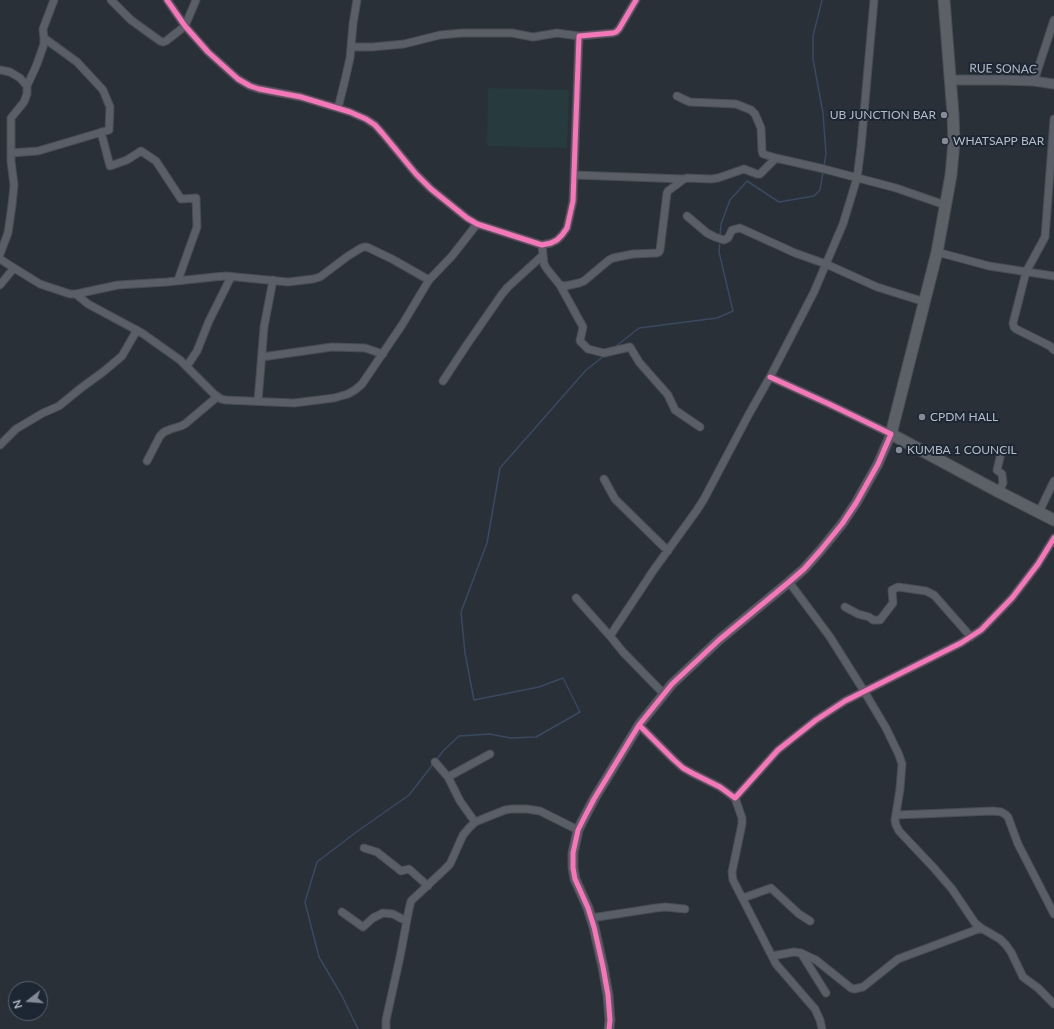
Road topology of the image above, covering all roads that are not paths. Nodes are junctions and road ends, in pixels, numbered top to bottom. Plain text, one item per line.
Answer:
1 (54, 0) edge
2 (111, 0) edge
3 (167, 0) edge
4 (196, 0) edge
5 (357, 0) edge
6 (636, 0) edge
7 (874, 0) edge
8 (944, 0) edge
9 (1054, 20) edge
10 (185, 26) junction
11 (579, 36) junction
12 (44, 38) junction
13 (352, 47) junction
14 (0, 70) edge
15 (951, 80) junction
16 (1034, 81) junction
17 (1054, 84) edge
18 (27, 86) junction
19 (677, 96) dead end
20 (338, 108) junction
21 (1054, 119) edge
22 (101, 132) junction
23 (11, 153) junction
24 (776, 158) junction
25 (574, 175) junction
26 (684, 178) junction
27 (857, 178) junction
28 (945, 205) junction
29 (687, 216) dead end
30 (477, 224) junction
31 (542, 245) junction
32 (937, 252) junction
33 (0, 254) edge
34 (543, 255) junction
35 (0, 259) edge
36 (826, 264) junction
37 (14, 268) junction
38 (1026, 272) junction
39 (1054, 276) edge
40 (231, 277) junction
41 (178, 280) junction
42 (273, 280) junction
43 (429, 280) junction
44 (0, 285) edge
45 (560, 285) junction
46 (76, 294) junction
47 (925, 302) junction
48 (137, 330) junction
49 (1054, 350) edge
50 (383, 354) junction
51 (262, 357) junction
52 (187, 366) junction
53 (770, 377) junction
54 (443, 381) dead end
55 (217, 397) junction
56 (258, 401) junction
57 (700, 427) dead end
58 (891, 434) junction
59 (0, 445) edge
60 (1002, 449) dead end
61 (147, 461) dead end
62 (604, 479) dead end
63 (1054, 481) edge
64 (999, 492) junction
65 (1039, 512) junction
66 (1054, 520) edge
67 (1054, 538) edge
68 (668, 550) junction
69 (790, 582) junction
70 (576, 598) dead end
71 (845, 607) dead end
72 (610, 636) junction
73 (971, 637) junction
74 (864, 691) junction
75 (664, 694) junction
76 (639, 725) junction
77 (490, 754) dead end
78 (435, 762) dead end
79 (448, 777) junction
80 (735, 798) junction
81 (896, 815) junction
82 (475, 822) junction
83 (578, 830) junction
84 (364, 848) dead end
85 (428, 886) junction
86 (743, 898) junction
87 (686, 909) dead end
88 (342, 912) dead end
89 (1054, 914) edge
90 (592, 918) junction
91 (406, 921) junction
92 (810, 921) dead end
93 (981, 928) junction
94 (801, 953) junction
95 (772, 956) junction
96 (826, 993) dead end
97 (1054, 1004) edge
98 (386, 1029) edge
99 (609, 1029) edge
100 (822, 1029) edge

1 - 12 street
2 - 10 street
3 - 10 street
4 - 10 street
5 - 13 street
6 - 11 street
7 - 27 street
8 - 15 main road
9 - 16 street
10 - 20 street
11 - 13 street
11 - 25 street
12 - 18 street
12 - 22 street
13 - 20 street
14 - 18 street
15 - 16 street, RUE SONAC
15 - 28 main road
16 - 17 street, RUE SONAC
18 - 23 street
19 - 24 street
20 - 30 street
21 - 38 street
22 - 23 street
22 - 41 street
23 - 33 street
24 - 26 street
24 - 27 street
25 - 26 street
25 - 31 street
26 - 45 street
27 - 28 street
27 - 36 street
28 - 32 main road
29 - 36 street
30 - 31 street
30 - 43 street
31 - 34 street
32 - 38 street
32 - 47 main road
34 - 45 street
34 - 54 street
35 - 37 street
36 - 47 street
36 - 53 street
37 - 44 street
37 - 46 street
38 - 39 street
38 - 49 street
40 - 41 street
40 - 42 street
40 - 52 street
41 - 46 street
42 - 43 street
42 - 51 street
43 - 50 street
45 - 57 street
46 - 48 street
47 - 58 main road
48 - 52 street
48 - 59 street
50 - 51 street
50 - 56 street
51 - 56 street
52 - 55 street
53 - 58 street
53 - 68 street
55 - 56 street
55 - 61 street
58 - 64 main road
58 - 69 street
60 - 64 street
62 - 68 street
63 - 65 street
64 - 65 main road
65 - 66 main road
67 - 73 street
68 - 72 street
69 - 74 street
69 - 75 street
70 - 72 street
71 - 73 street
72 - 75 street
73 - 74 street
74 - 80 street
74 - 81 street
75 - 76 street
76 - 80 street
76 - 83 street
77 - 79 street
78 - 79 street
79 - 82 street
80 - 86 street
81 - 89 street
81 - 93 street
82 - 83 street
82 - 85 street
83 - 90 street
84 - 85 street
85 - 91 street
86 - 92 street
86 - 95 street
87 - 90 street
88 - 91 street
90 - 99 street
91 - 98 street
93 - 94 street
93 - 97 street
94 - 95 street
94 - 96 street
95 - 100 street

